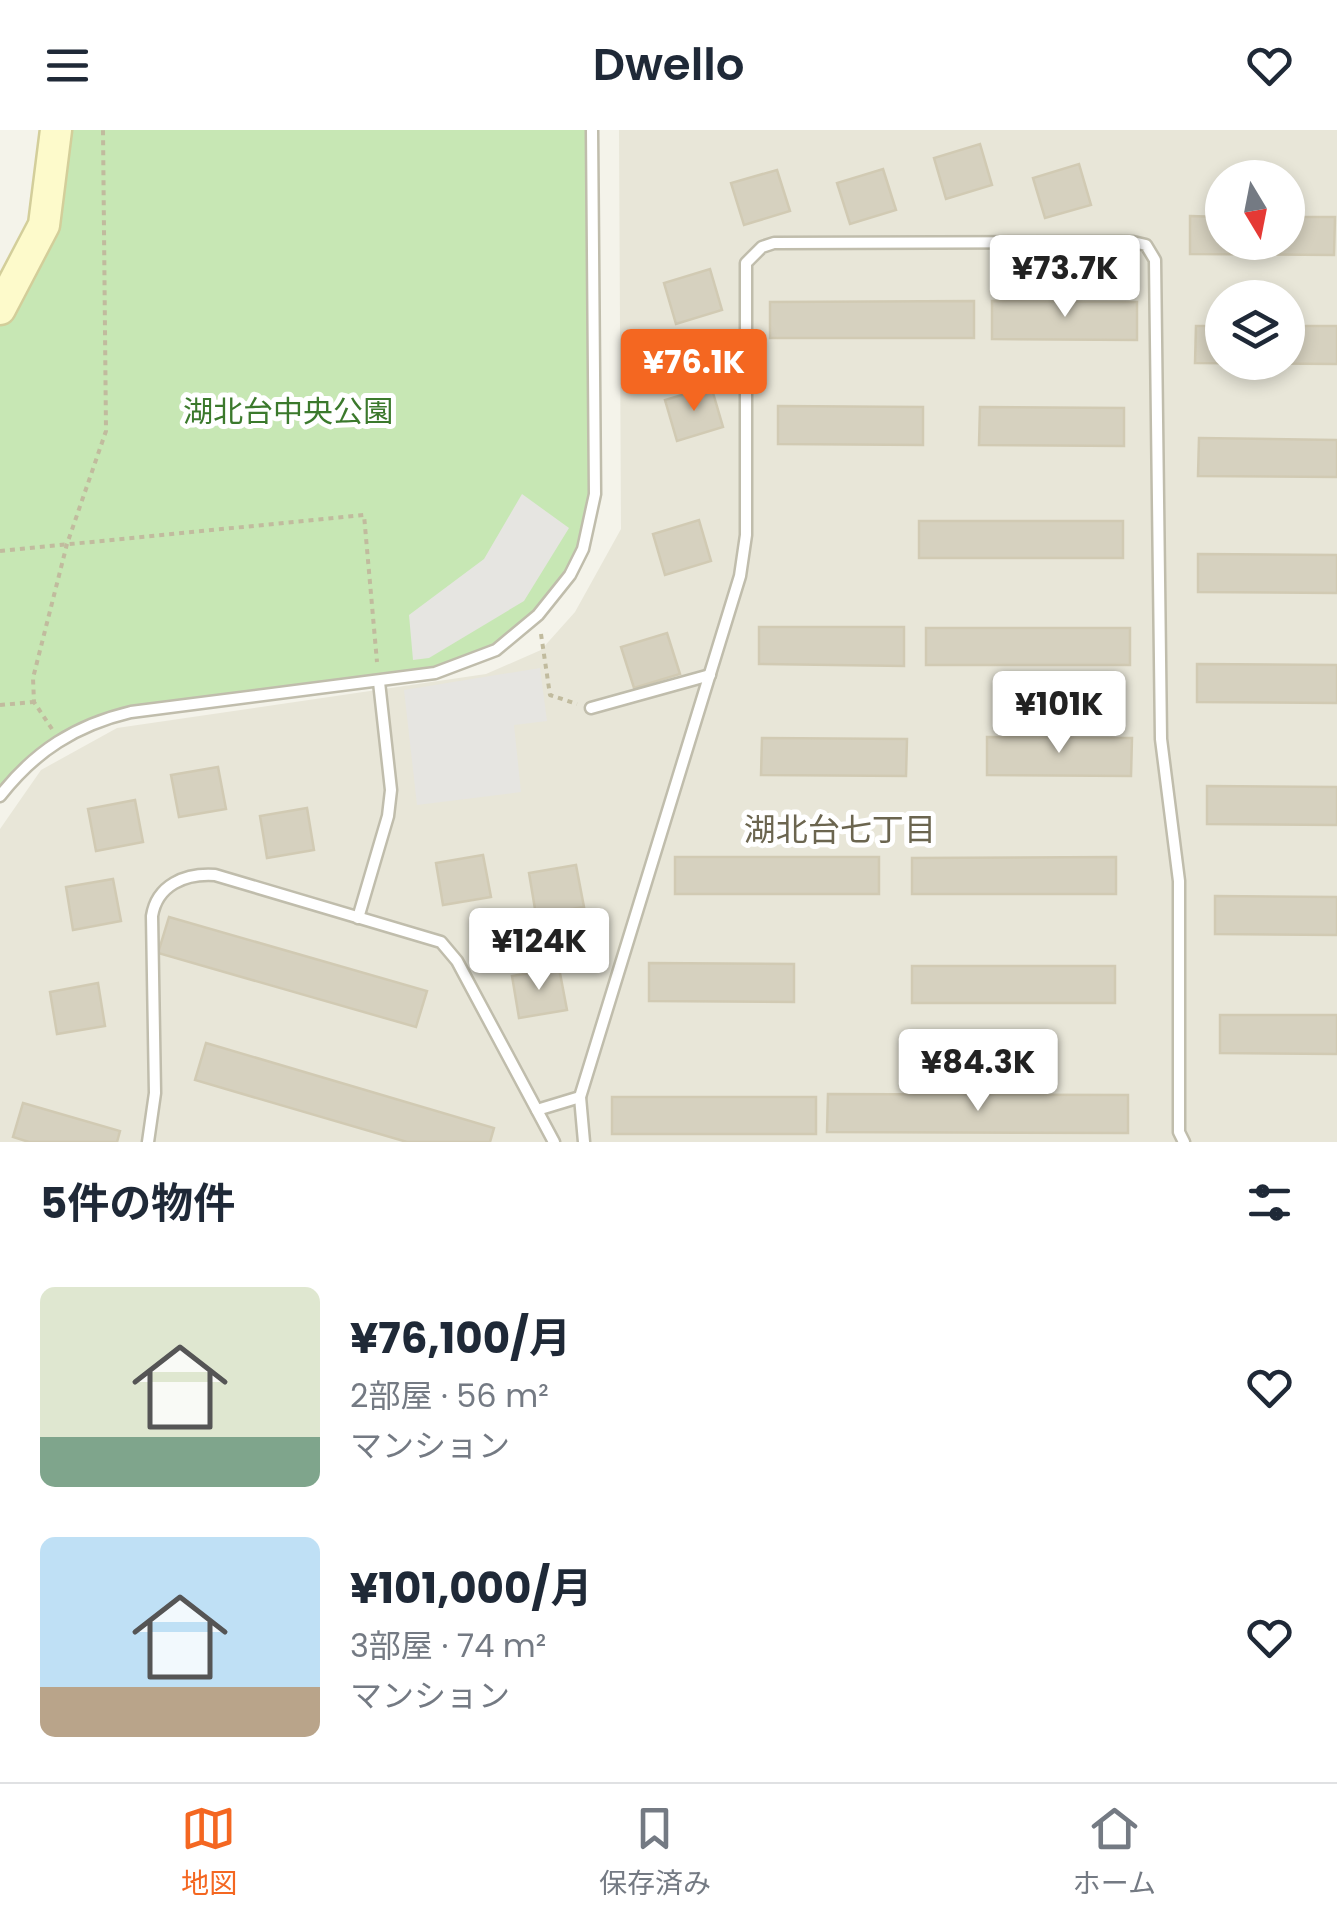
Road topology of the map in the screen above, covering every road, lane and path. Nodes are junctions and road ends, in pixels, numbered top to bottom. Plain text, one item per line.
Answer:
1 (56, 130) edge
2 (103, 130) edge
3 (592, 130) edge
4 (0, 309) edge
5 (67, 544) junction
6 (0, 551) edge
7 (538, 615) junction
8 (710, 676) junction
9 (379, 682) junction
10 (34, 702) junction
11 (0, 706) edge
12 (592, 708) joint
13 (59, 740) junction
14 (0, 796) edge
15 (358, 918) junction
16 (580, 1097) junction
17 (537, 1110) junction
18 (148, 1142) edge
19 (554, 1142) edge
20 (584, 1142) edge
21 (1184, 1142) edge

1 - 4 street
2 - 5 path
3 - 7 lane
5 - 6 path
5 - 9 path
5 - 10 path
7 - 9 lane
7 - 12 path
8 - 12 lane
8 - 16 lane
8 - 21 lane
9 - 13 lane
9 - 15 lane
10 - 11 path
10 - 13 path
13 - 14 lane
15 - 17 lane
15 - 18 lane
16 - 17 lane
16 - 20 lane
17 - 19 lane

